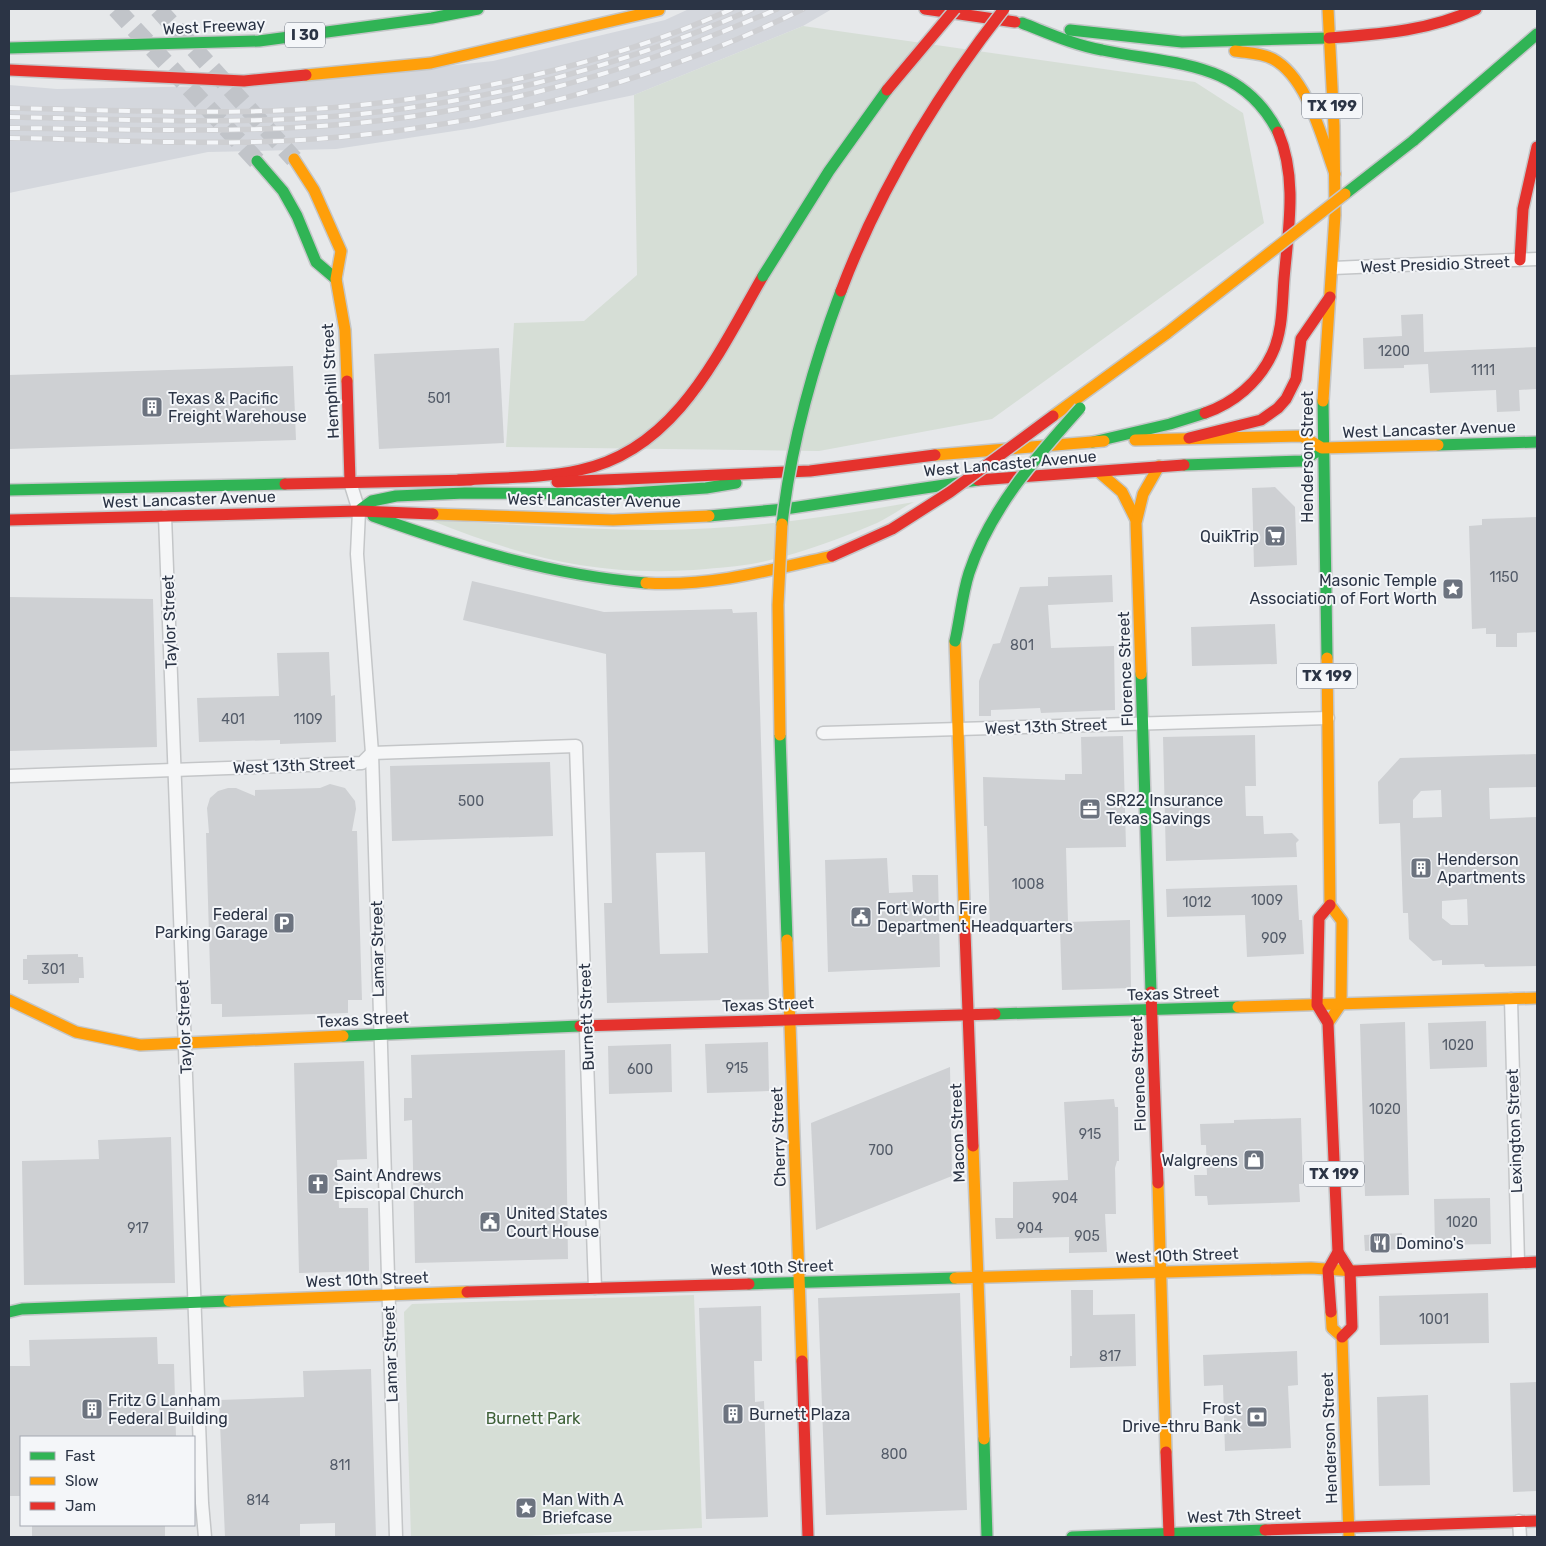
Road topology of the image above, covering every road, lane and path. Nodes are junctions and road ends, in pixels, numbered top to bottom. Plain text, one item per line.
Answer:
1 (478, 9) edge
2 (925, 9) edge
3 (955, 9) edge
4 (1004, 9) edge
5 (1328, 9) edge
6 (1476, 9) edge
7 (659, 10) edge
8 (1022, 23) junction
9 (1537, 34) edge
10 (1329, 38) junction
11 (1182, 42) junction
12 (9, 48) edge
13 (9, 70) edge
14 (1537, 147) edge
15 (294, 159) tunnel mouth
16 (257, 161) tunnel mouth
17 (1335, 174) junction
18 (1537, 259) edge
19 (1520, 260) junction
20 (1333, 268) junction
21 (336, 279) junction
22 (1330, 297) junction
23 (1121, 368) junction
24 (1189, 438) junction
25 (1093, 442) junction
26 (1537, 442) edge
27 (1322, 448) junction
28 (1159, 466) junction
29 (810, 471) junction
30 (1098, 472) junction
31 (460, 480) junction
32 (350, 482) junction
33 (9, 490) edge
34 (359, 511) junction
35 (165, 516) junction
36 (9, 520) edge
37 (1136, 523) junction
38 (1328, 718) junction
39 (1143, 723) junction
40 (959, 728) junction
41 (823, 733) dead end
42 (576, 746) joint
43 (372, 753) junction
44 (174, 770) junction
45 (9, 776) edge
46 (1330, 905) junction
47 (1537, 998) edge
48 (1510, 999) junction
49 (9, 1000) edge
50 (1340, 1004) junction
51 (1318, 1005) junction
52 (1152, 1010) junction
53 (969, 1015) junction
54 (790, 1020) junction
55 (1328, 1023) junction
56 (586, 1026) junction
57 (379, 1035) junction
58 (185, 1043) junction
59 (1338, 1252) junction
60 (1518, 1262) junction
61 (1537, 1262) edge
62 (1328, 1270) junction
63 (1350, 1271) junction
64 (1160, 1272) junction
65 (979, 1278) junction
66 (799, 1283) junction
67 (595, 1288) junction
68 (388, 1294) junction
69 (195, 1302) junction
70 (9, 1312) edge
71 (1342, 1337) junction
72 (1519, 1521) junction
73 (1537, 1521) edge
74 (1349, 1532) edge
75 (1169, 1534) junction
76 (205, 1537) edge
77 (396, 1537) edge
78 (808, 1537) edge
79 (987, 1537) edge
80 (1072, 1537) edge
81 (1520, 1537) edge

1 - 12 main road, West Freeway / I 30
2 - 8 main road
3 - 31 main road, bridge
4 - 54 main road, Cherry Street, bridge
5 - 10 main road, Henderson Street / TX 199
6 - 10 main road
7 - 13 main road
8 - 11 main road
8 - 25 main road
9 - 23 main road, bridge
10 - 11 main road
10 - 17 main road, Henderson Street / TX 199
11 - 17 main road
14 - 19 main road
15 - 21 main road, Hemphill Street
16 - 21 main road
17 - 20 main road, Henderson Street / TX 199
18 - 19 street, West Presidio Street
19 - 20 street, West Presidio Street
20 - 22 main road, Henderson Street / TX 199
21 - 32 main road, Hemphill Street
22 - 24 main road
22 - 27 main road, Henderson Street / TX 199
23 - 34 main road, bridge
23 - 40 main road, Macon Street, bridge
24 - 25 main road, West Lancaster Avenue
24 - 27 main road, West Lancaster Avenue
25 - 29 main road, West Lancaster Avenue
26 - 27 main road, West Lancaster Avenue
27 - 28 main road, West Lancaster Avenue
27 - 38 main road, Henderson Street / TX 199
28 - 30 main road, West Lancaster Avenue
28 - 37 main road, Florence Street
29 - 31 main road, West Lancaster Avenue
29 - 34 main road
30 - 34 main road, West Lancaster Avenue
30 - 37 main road, Florence Street
31 - 32 main road, West Lancaster Avenue
32 - 33 main road, West Lancaster Avenue
32 - 34 street, Lamar Street
34 - 35 main road, West Lancaster Avenue
34 - 43 street, Lamar Street
35 - 36 main road, West Lancaster Avenue
35 - 44 street, Taylor Street
37 - 39 main road, Florence Street
38 - 39 street, West 13th Street
38 - 46 main road, Henderson Street / TX 199
39 - 40 street, West 13th Street
39 - 52 main road, Florence Street
40 - 41 street, West 13th Street
40 - 53 main road, Macon Street
42 - 43 street, West 13th Street
42 - 56 street, Burnett Street
43 - 44 street, West 13th Street
43 - 57 street, Lamar Street
44 - 45 street, West 13th Street
44 - 58 street, Taylor Street
46 - 50 main road, Henderson Street / TX 199
46 - 51 main road, Henderson Street / TX 199
47 - 48 main road, Texas Street
48 - 50 main road, Texas Street
48 - 60 street, Lexington Street
49 - 58 main road, Texas Street
50 - 51 main road, Texas Street
50 - 55 main road
51 - 52 main road, Texas Street
51 - 55 main road, Henderson Street / TX 199
52 - 53 main road, Texas Street
52 - 64 main road, Florence Street
53 - 54 main road, Texas Street
53 - 65 main road, Macon Street
54 - 56 main road, Texas Street
54 - 66 main road, Cherry Street
55 - 59 main road, Henderson Street / TX 199
56 - 57 main road, Texas Street
56 - 67 street, Burnett Street
57 - 58 main road, Texas Street
57 - 68 street, Lamar Street
58 - 69 street, Taylor Street
59 - 62 main road
59 - 63 main road, Henderson Street / TX 199
60 - 61 main road, West 10th Street
60 - 63 main road, West 10th Street
62 - 63 main road, West 10th Street
62 - 64 main road, West 10th Street
62 - 71 main road, Henderson Street
63 - 71 main road, Henderson Street
64 - 65 main road, West 10th Street
64 - 75 main road, Florence Street
65 - 66 main road, West 10th Street
65 - 79 main road, Macon Street
66 - 67 main road, West 10th Street
66 - 78 main road, Cherry Street
67 - 68 main road, West 10th Street
68 - 69 main road, West 10th Street
68 - 77 street, Lamar Street
69 - 70 main road, West 10th Street
69 - 76 street, Taylor Street
71 - 74 main road, Henderson Street
72 - 73 main road, West 7th Street
72 - 74 main road, West 7th Street
72 - 81 street
74 - 75 main road, West 7th Street
75 - 80 main road, West 7th Street

